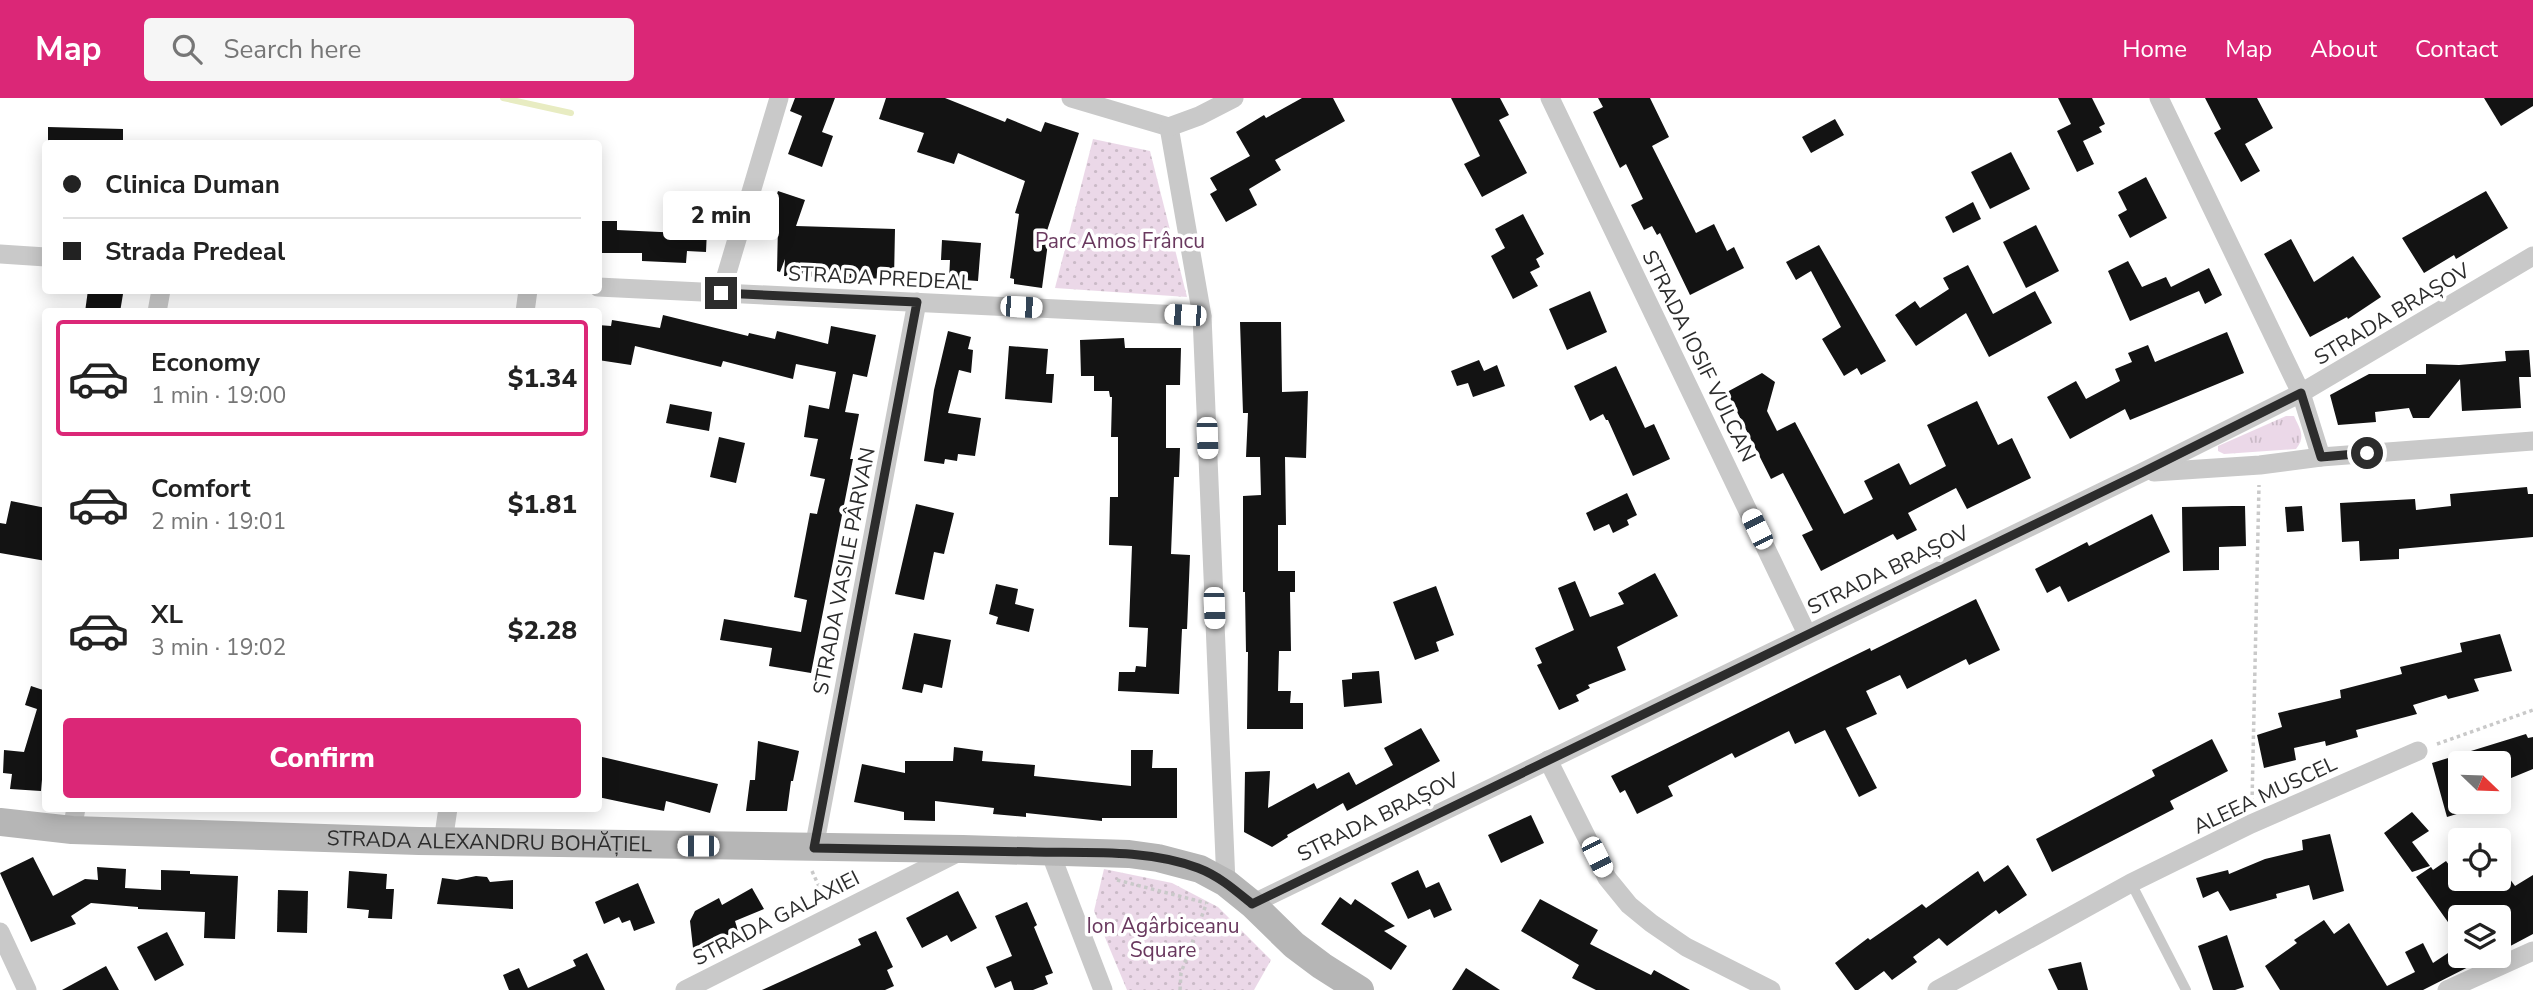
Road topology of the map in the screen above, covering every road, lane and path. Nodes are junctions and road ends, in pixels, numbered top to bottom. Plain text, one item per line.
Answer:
1 (779, 98) edge
2 (1072, 98) edge
3 (1234, 98) edge
4 (1550, 98) edge
5 (2159, 98) edge
6 (1169, 127) junction
7 (0, 254) edge
8 (2533, 256) edge
9 (42, 257) edge
10 (602, 287) edge
11 (721, 293) junction
12 (917, 302) junction
13 (1202, 316) junction
14 (2301, 393) junction
15 (2533, 441) edge
16 (2321, 457) junction
17 (2260, 465) junction
18 (2143, 472) junction
19 (1807, 634) junction
20 (2533, 710) edge
21 (2418, 751) joint
22 (1548, 760) junction
23 (447, 812) edge
24 (74, 819) edge
25 (0, 822) edge
26 (2252, 824) junction
27 (443, 842) junction
28 (808, 847) junction
29 (963, 849) junction
30 (1050, 852) junction
31 (1111, 879) dead end
32 (2131, 883) junction
33 (1217, 890) junction
34 (1206, 903) junction
35 (1252, 904) junction
36 (832, 915) junction
37 (0, 932) edge
38 (2533, 951) edge
39 (27, 990) edge
40 (685, 990) edge
41 (1103, 990) edge
42 (1180, 990) edge
43 (1360, 990) edge
44 (1771, 990) edge
45 (1937, 990) edge
46 (2186, 990) edge
47 (2446, 990) edge

1 - 11 street
2 - 6 street
3 - 6 street
4 - 19 street, STRADA IOSIF VULCAN
5 - 14 street
6 - 13 street
7 - 9 street
8 - 14 street, STRADA BRAȘOV
10 - 11 street, STRADA PREDEAL
11 - 12 street, STRADA PREDEAL
12 - 13 street, STRADA PREDEAL
12 - 28 street, STRADA VASILE PÂRVAN
13 - 33 street
14 - 16 street
14 - 18 street, STRADA BRAȘOV
15 - 16 street
16 - 17 street
17 - 18 street
17 - 26 path
18 - 19 street, STRADA BRAȘOV
19 - 22 street, STRADA BRAȘOV
20 - 21 path
21 - 26 street, ALEEA MUSCEL
22 - 35 street, STRADA BRAȘOV
22 - 44 street
23 - 27 street
24 - 25 main road, STRADA ALEXANDRU BOHĂȚIEL
24 - 27 main road, STRADA ALEXANDRU BOHĂȚIEL
26 - 32 street, ALEEA MUSCEL
27 - 28 main road, STRADA ALEXANDRU BOHĂȚIEL
28 - 29 main road, STRADA ALEXANDRU BOHĂȚIEL
28 - 36 path
29 - 30 main road, STRADA ALEXANDRU BOHĂȚIEL
29 - 36 street, STRADA GALAXIEI
30 - 33 main road, STRADA ALEXANDRU BOHĂȚIEL
30 - 41 street
31 - 34 path
32 - 45 street, ALEEA MUSCEL
32 - 46 lane
33 - 34 path
33 - 35 main road, STRADA ALEXANDRU BOHĂȚIEL
34 - 42 path
35 - 43 main road, STRADA ALEXANDRU BOHĂȚIEL
36 - 40 street, STRADA GALAXIEI
37 - 39 street
38 - 47 street

